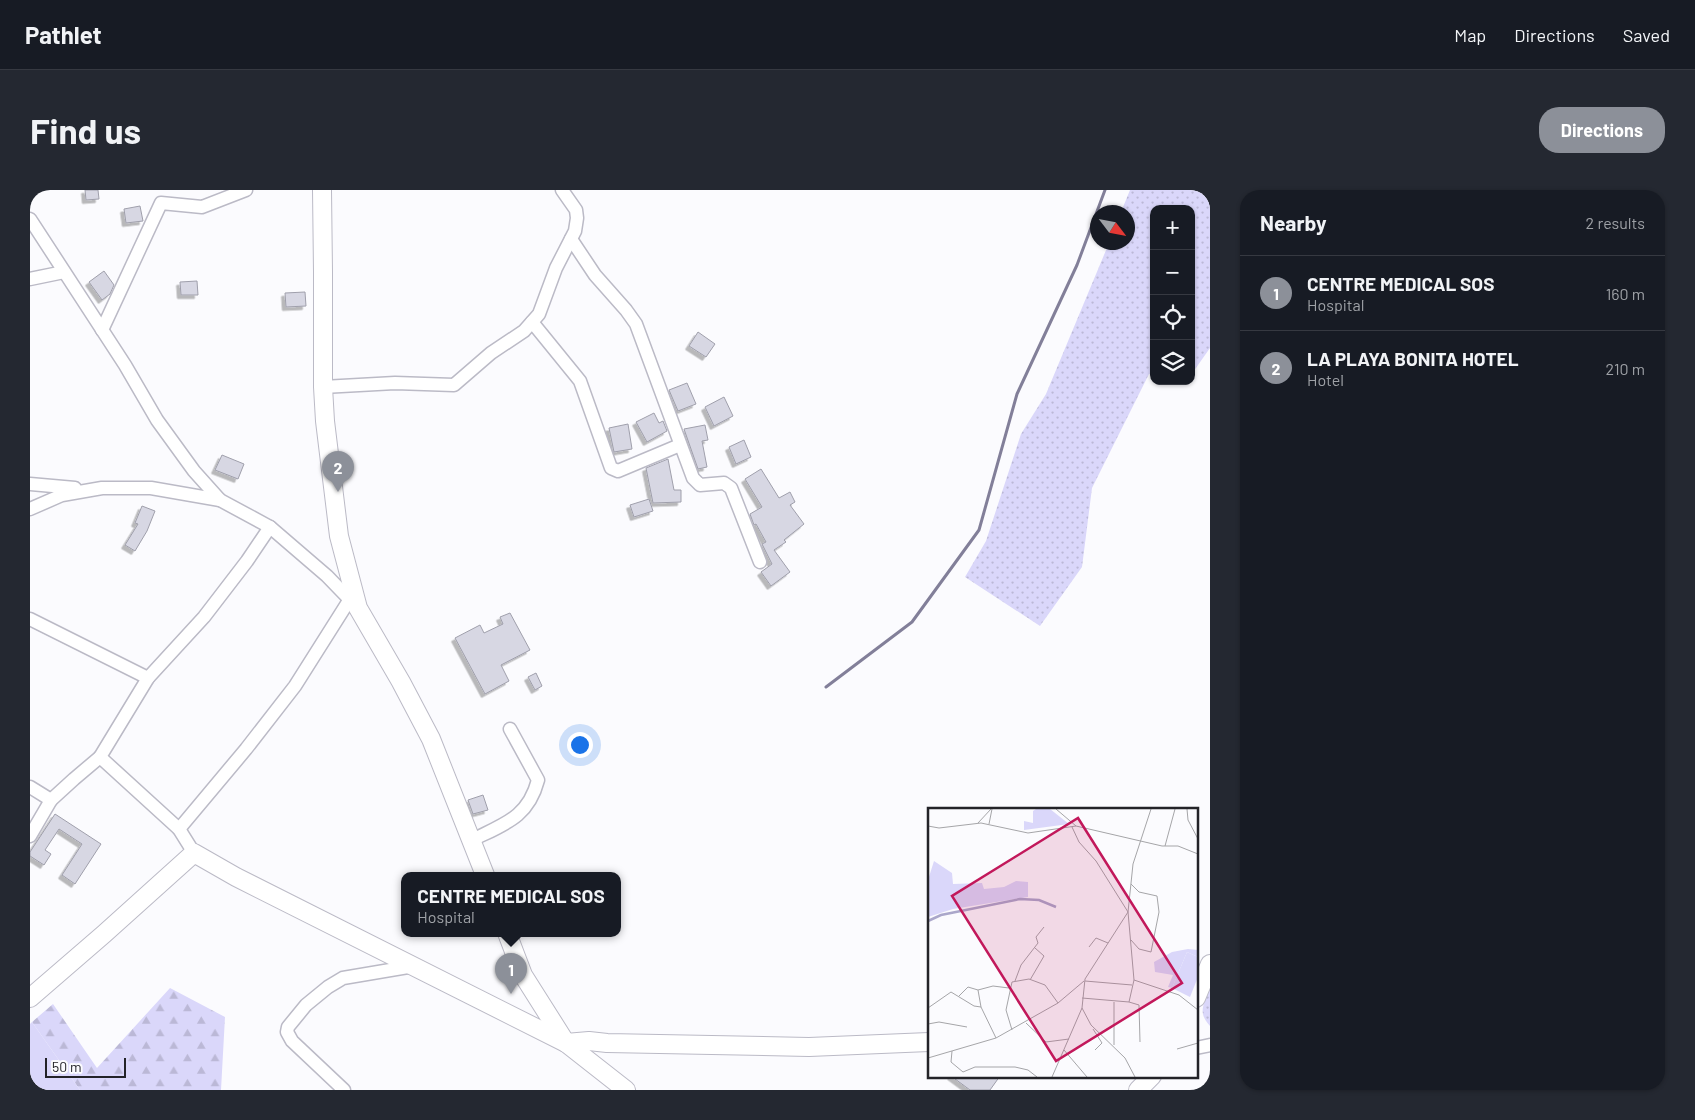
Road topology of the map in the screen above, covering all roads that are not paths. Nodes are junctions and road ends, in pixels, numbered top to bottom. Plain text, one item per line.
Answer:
1 (246, 190) edge
2 (322, 190) edge
3 (562, 190) edge
4 (30, 219) edge
5 (571, 239) junction
6 (64, 272) junction
7 (30, 279) edge
8 (532, 322) junction
9 (102, 330) junction
10 (323, 387) junction
11 (680, 446) junction
12 (30, 484) edge
13 (92, 489) junction
14 (220, 500) junction
15 (30, 509) edge
16 (270, 527) junction
17 (760, 562) dead end
18 (354, 604) junction
19 (30, 619) edge
20 (148, 678) junction
21 (510, 729) dead end
22 (100, 758) junction
23 (30, 787) edge
24 (51, 800) junction
25 (179, 829) junction
26 (30, 836) edge
27 (472, 840) junction
28 (194, 853) junction
29 (485, 872) edge
30 (509, 937) edge
31 (1210, 964) edge
32 (414, 966) junction
33 (1198, 993) edge
34 (30, 998) edge
35 (928, 1042) edge
36 (566, 1043) junction
37 (1150, 1078) edge
38 (344, 1090) edge
39 (626, 1090) edge
40 (1138, 1090) edge

1 - 9 street
2 - 10 street
3 - 5 street
4 - 6 street
5 - 8 street
5 - 11 street
6 - 7 street
6 - 9 street
8 - 10 street
8 - 11 street
9 - 14 street
10 - 18 street
11 - 17 street
12 - 13 street
13 - 14 street
13 - 15 street
14 - 16 street
16 - 18 street
16 - 20 street
18 - 25 street
18 - 27 street
19 - 20 street
20 - 22 street
21 - 27 street
22 - 24 street
22 - 25 street
23 - 24 street
24 - 26 street
25 - 28 street
27 - 29 street
28 - 32 street
28 - 34 street
30 - 36 street
31 - 33 street
32 - 36 street
32 - 38 street
35 - 36 street
36 - 39 street
37 - 40 street

